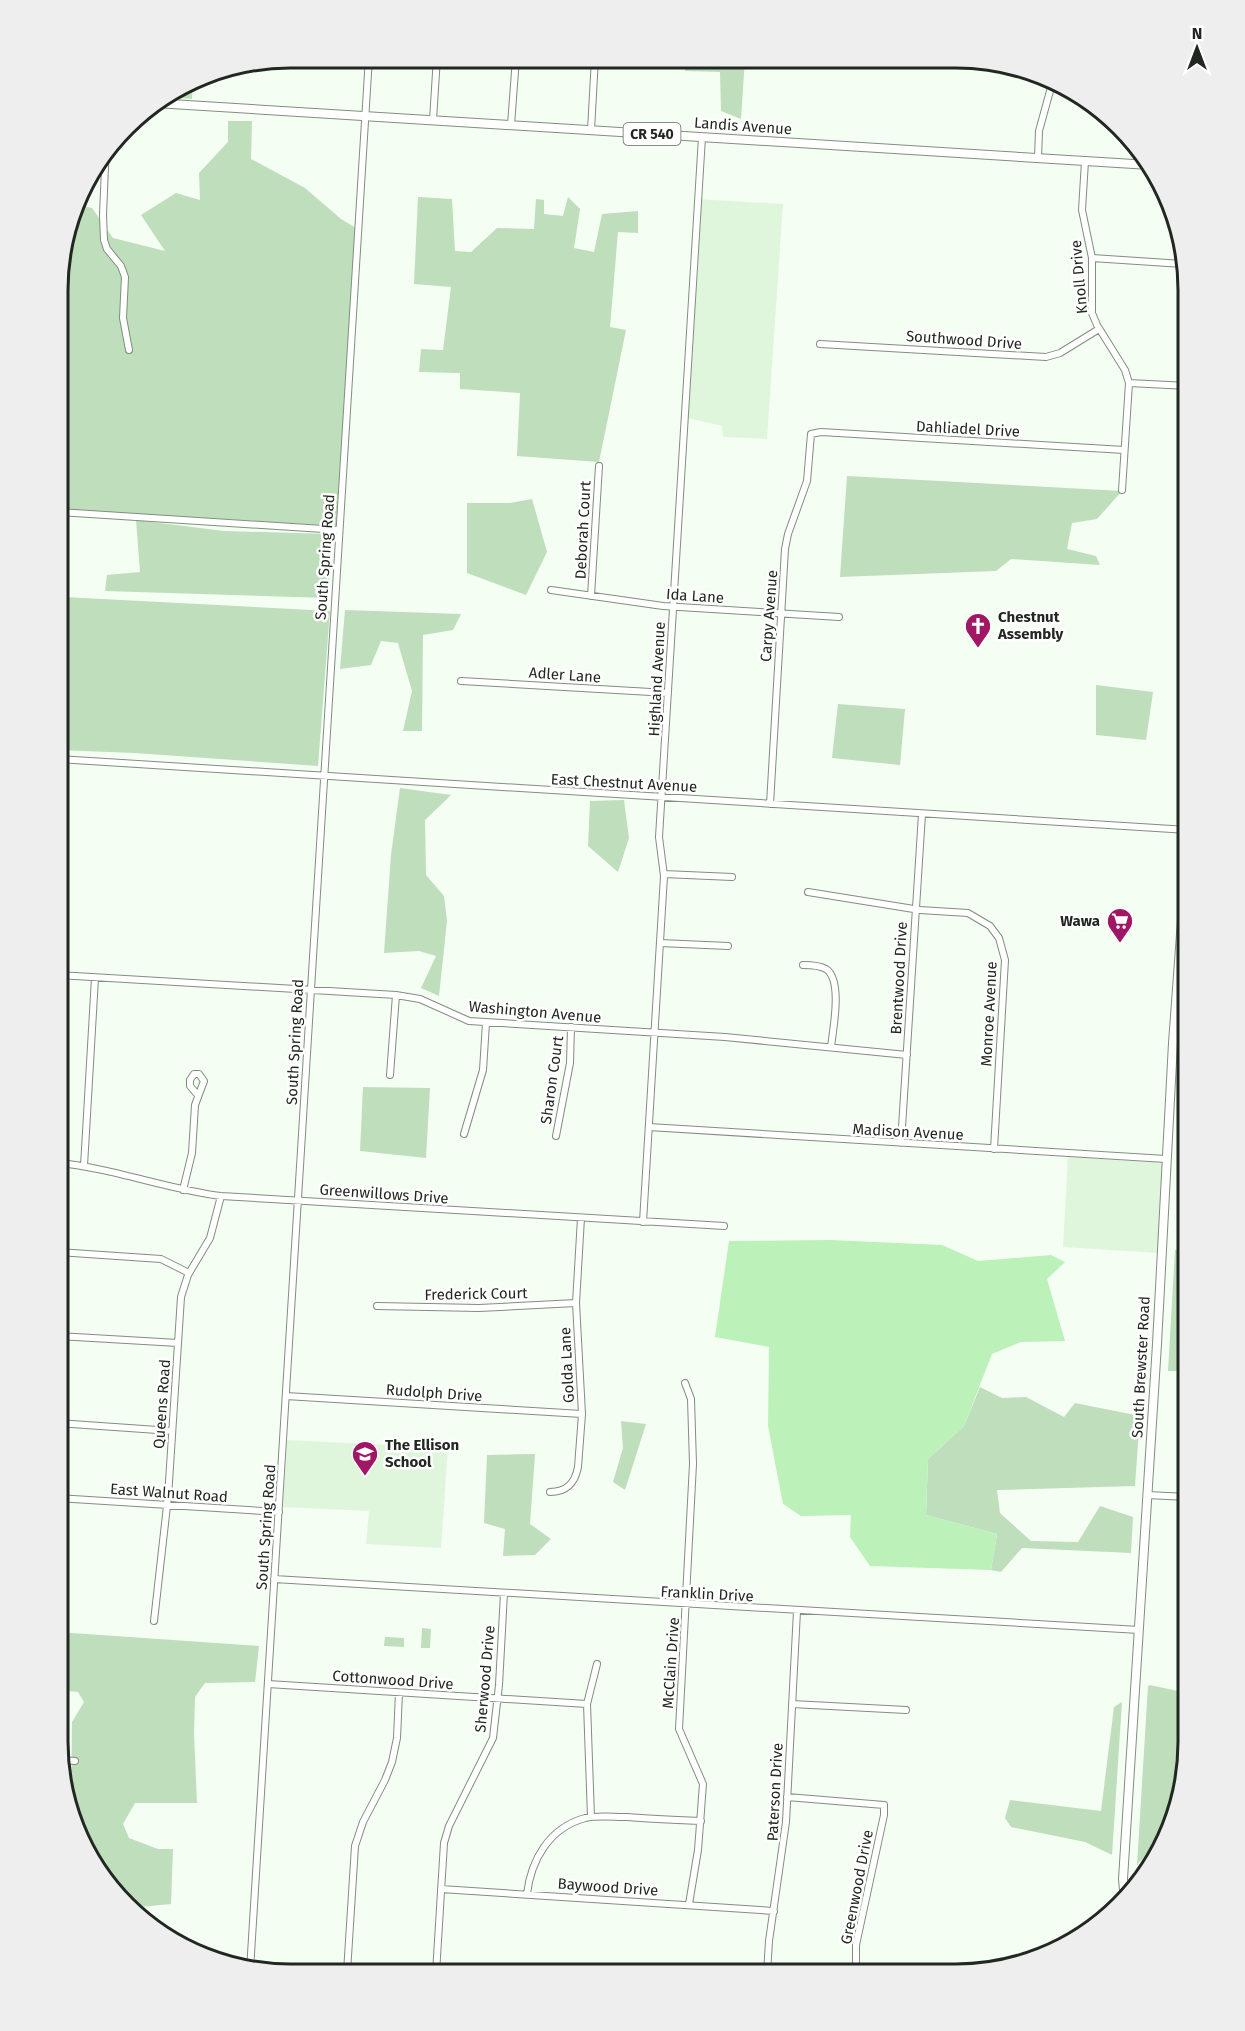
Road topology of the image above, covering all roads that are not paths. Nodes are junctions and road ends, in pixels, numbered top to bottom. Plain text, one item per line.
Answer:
1 (368, 68) edge
2 (436, 68) edge
3 (515, 68) edge
4 (594, 68) edge
5 (1051, 89) edge
6 (168, 104) edge
7 (365, 116) junction
8 (433, 120) junction
9 (511, 125) junction
10 (591, 130) junction
11 (702, 137) junction
12 (1038, 158) junction
13 (1085, 161) junction
14 (1139, 164) edge
15 (105, 167) edge
16 (1092, 258) junction
17 (1176, 264) edge
18 (1099, 329) junction
19 (820, 344) dead end
20 (129, 350) dead end
21 (1129, 383) junction
22 (1178, 385) edge
23 (812, 433) joint
24 (1124, 450) junction
25 (599, 466) dead end
26 (1122, 490) dead end
27 (68, 513) edge
28 (339, 530) junction
29 (551, 590) dead end
30 (591, 596) junction
31 (673, 607) junction
32 (781, 614) junction
33 (838, 616) dead end
34 (461, 681) dead end
35 (668, 693) junction
36 (68, 760) edge
37 (324, 777) junction
38 (662, 798) junction
39 (770, 804) junction
40 (922, 814) junction
41 (1178, 829) edge
42 (664, 874) junction
43 (732, 877) dead end
44 (808, 891) dead end
45 (915, 909) junction
46 (660, 943) junction
47 (728, 946) dead end
48 (803, 965) dead end
49 (68, 976) edge
50 (95, 978) junction
51 (1178, 984) edge
52 (311, 990) junction
53 (396, 995) junction
54 (486, 1023) junction
55 (571, 1027) junction
56 (654, 1033) junction
57 (831, 1047) junction
58 (907, 1055) junction
59 (390, 1075) dead end
60 (196, 1093) dead end
61 (649, 1127) junction
62 (464, 1134) dead end
63 (556, 1136) dead end
64 (901, 1143) junction
65 (994, 1149) junction
66 (1166, 1159) junction
67 (68, 1164) edge
68 (84, 1166) junction
69 (183, 1190) junction
70 (221, 1196) junction
71 (298, 1201) junction
72 (581, 1218) junction
73 (642, 1222) junction
74 (724, 1226) dead end
75 (68, 1253) edge
76 (189, 1273) junction
77 (576, 1303) junction
78 (377, 1306) dead end
79 (68, 1337) edge
80 (178, 1343) junction
81 (685, 1383) dead end
82 (286, 1396) junction
83 (582, 1414) junction
84 (68, 1424) edge
85 (172, 1431) junction
86 (550, 1492) dead end
87 (1147, 1495) junction
88 (1178, 1497) edge
89 (68, 1499) edge
90 (166, 1505) junction
91 (279, 1512) junction
92 (274, 1579) junction
93 (504, 1593) junction
94 (687, 1604) junction
95 (797, 1611) junction
96 (154, 1621) dead end
97 (1139, 1630) junction
98 (597, 1664) dead end
99 (268, 1684) junction
100 (399, 1693) junction
101 (498, 1699) junction
102 (587, 1704) junction
103 (792, 1704) junction
104 (906, 1710) dead end
105 (68, 1761) edge
106 (75, 1761) dead end
107 (787, 1797) junction
108 (591, 1817) junction
109 (701, 1821) junction
110 (1124, 1886) edge
111 (441, 1889) junction
112 (527, 1894) junction
113 (689, 1904) junction
114 (774, 1911) junction
115 (251, 1960) edge
116 (348, 1964) edge
117 (436, 1964) edge
118 (768, 1964) edge
119 (856, 1964) edge

1 - 7 street, South Spring Road
2 - 8 street
3 - 9 street
4 - 10 street
5 - 12 street
6 - 7 main road, Landis Avenue / CR 540
7 - 8 main road, Landis Avenue / CR 540
7 - 28 street, South Spring Road
8 - 9 main road, Landis Avenue / CR 540
9 - 10 main road, Landis Avenue / CR 540
10 - 11 main road, Landis Avenue / CR 540
11 - 12 main road, Landis Avenue / CR 540
11 - 31 street, Highland Avenue
12 - 13 main road, Landis Avenue / CR 540
13 - 14 main road, Landis Avenue / CR 540
13 - 16 street, Knoll Drive
15 - 20 street
16 - 17 street
16 - 18 street, Knoll Drive
18 - 19 street, Southwood Drive
18 - 21 street, Knoll Drive
21 - 22 street
21 - 24 street, Knoll Drive
23 - 24 street, Dahliadel Drive
23 - 32 street, Carpy Avenue
24 - 26 street, Knoll Drive
25 - 30 street, Deborah Court
27 - 28 street
28 - 37 street, South Spring Road
29 - 30 street, Ida Lane
30 - 31 street, Ida Lane
31 - 32 street, Ida Lane
31 - 35 street, Highland Avenue
32 - 33 street, Ida Lane
32 - 39 street, Carpy Avenue
34 - 35 street, Adler Lane
35 - 38 street, Highland Avenue
36 - 37 street, East Chestnut Avenue
37 - 38 street, East Chestnut Avenue
37 - 52 street, South Spring Road
38 - 39 street, East Chestnut Avenue
38 - 42 street, Highland Avenue
39 - 40 street, East Chestnut Avenue
40 - 41 street, East Chestnut Avenue
40 - 45 street, Brentwood Drive
42 - 43 street
42 - 46 street, Highland Avenue
44 - 45 street, Monroe Avenue
45 - 58 street, Brentwood Drive
45 - 65 street, Monroe Avenue
46 - 47 street
46 - 56 street, Highland Avenue
48 - 57 street
49 - 50 street, Washington Avenue
50 - 52 street, Washington Avenue
50 - 68 street
51 - 66 main road, South Brewster Road
52 - 53 street, Washington Avenue
52 - 71 street, South Spring Road
53 - 54 street, Washington Avenue
53 - 59 street
54 - 55 street, Washington Avenue
54 - 62 street
55 - 56 street, Washington Avenue
55 - 63 street, Sharon Court
56 - 57 street, Washington Avenue
56 - 61 street, Highland Avenue
57 - 58 street, Washington Avenue
58 - 64 street, Brentwood Drive
60 - 69 street
61 - 64 street, Madison Avenue
61 - 73 street, Highland Avenue
64 - 65 street, Madison Avenue
65 - 66 street, Madison Avenue
66 - 87 main road, South Brewster Road
67 - 68 street, Greenwillows Drive
68 - 69 street, Greenwillows Drive
69 - 70 street, Greenwillows Drive
70 - 71 street, Greenwillows Drive
70 - 76 street, Queens Road
71 - 72 street, Greenwillows Drive
71 - 82 street, South Spring Road
72 - 73 street, Greenwillows Drive
72 - 77 street, Golda Lane
73 - 74 street, Greenwillows Drive
75 - 76 street
76 - 80 street, Queens Road
77 - 78 street, Frederick Court
77 - 83 street, Golda Lane
79 - 80 street
80 - 85 street, Queens Road
81 - 94 street, McClain Drive
82 - 83 street, Rudolph Drive
82 - 91 street, South Spring Road
83 - 86 street, Golda Lane
84 - 85 street
85 - 90 street, Queens Road
87 - 88 street
87 - 97 main road, South Brewster Road
89 - 90 street, East Walnut Road
90 - 91 street, East Walnut Road
90 - 96 street, Queens Road
91 - 92 street, South Spring Road
92 - 93 street, Franklin Drive
92 - 99 street, South Spring Road
93 - 94 street, Franklin Drive
93 - 101 street, Sherwood Drive
94 - 95 street, Franklin Drive
94 - 109 street, McClain Drive
95 - 97 street, Franklin Drive
95 - 103 street, Paterson Drive
97 - 110 main road, South Brewster Road
98 - 102 street
99 - 100 street, Cottonwood Drive
99 - 115 street, South Spring Road
100 - 101 street, Cottonwood Drive
100 - 116 street
101 - 102 street, Cottonwood Drive
101 - 111 street, Sherwood Drive
102 - 108 street
103 - 104 street
103 - 107 street, Paterson Drive
105 - 106 street
107 - 114 street, Paterson Drive
107 - 119 street, Greenwood Drive
108 - 109 street
108 - 112 street
109 - 113 street, McClain Drive
111 - 112 street, Baywood Drive
111 - 117 street, Sherwood Drive
112 - 113 street, Baywood Drive
113 - 114 street, Baywood Drive
114 - 118 street, Paterson Drive

